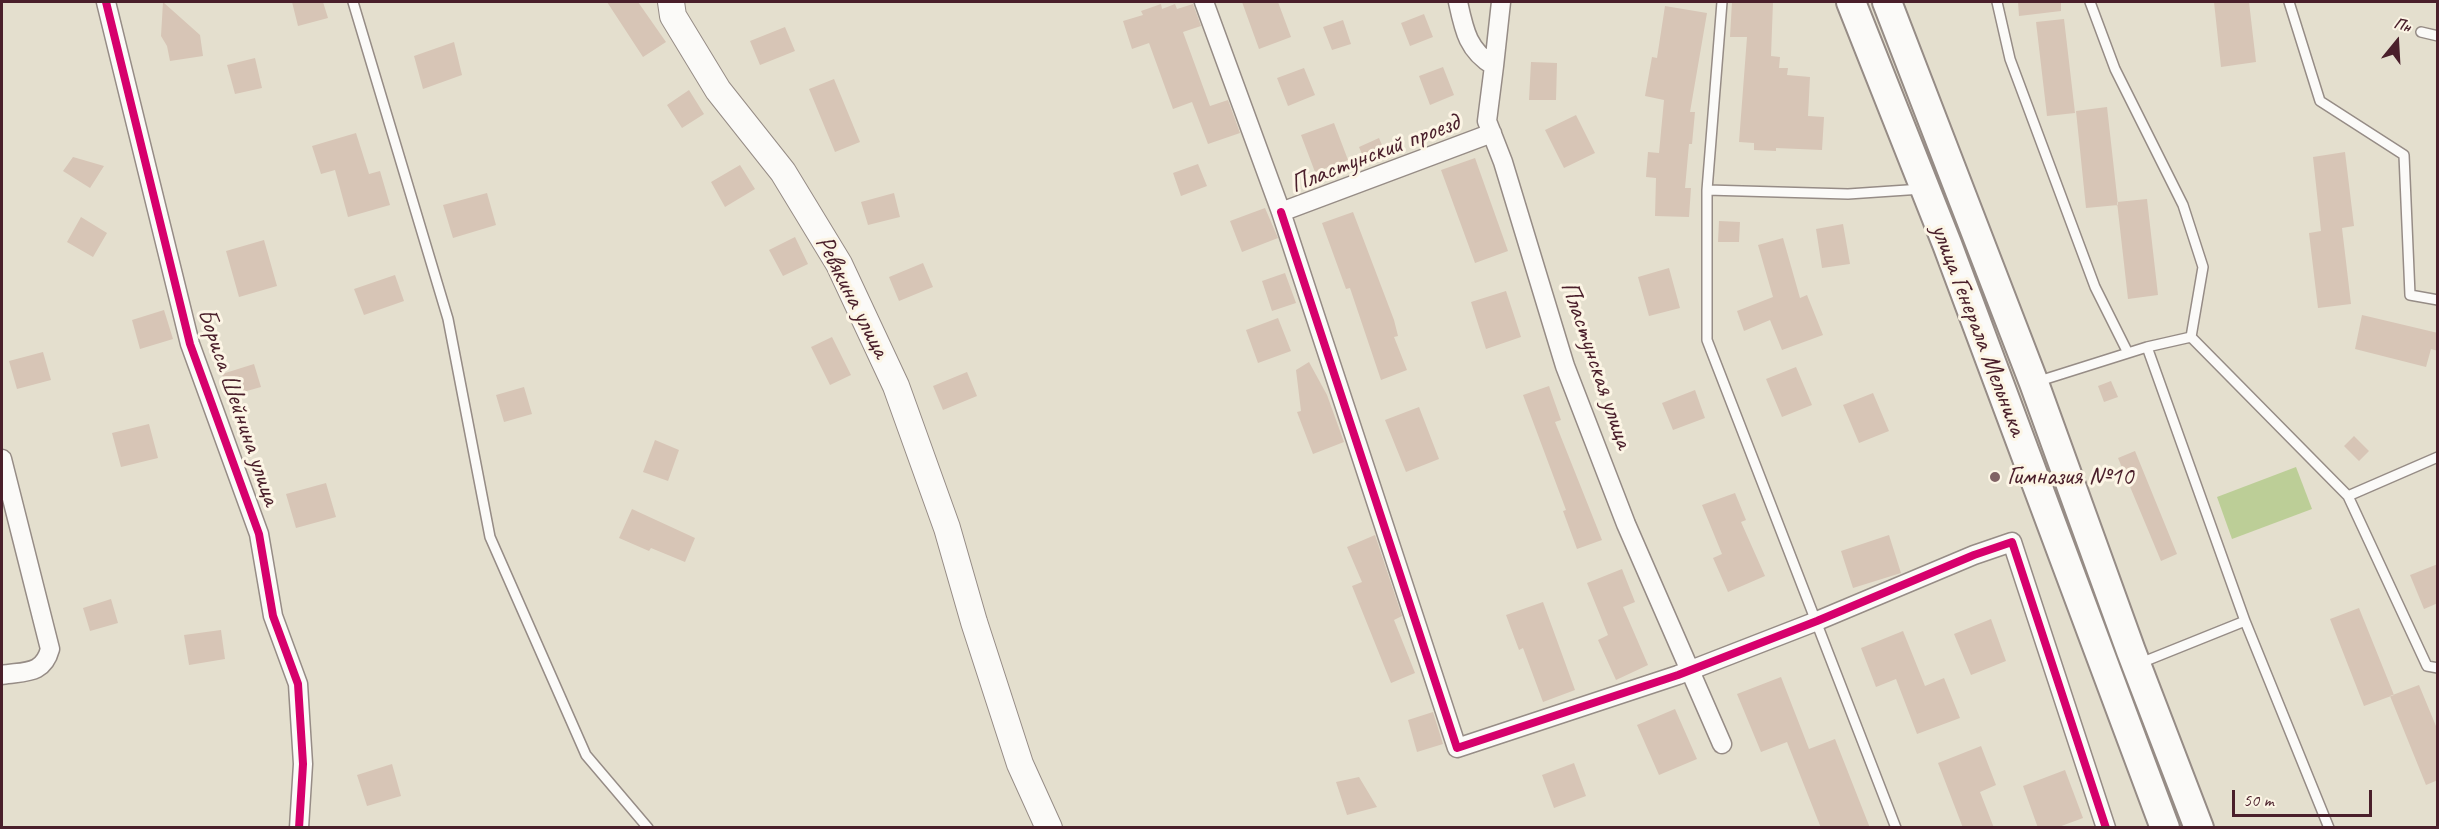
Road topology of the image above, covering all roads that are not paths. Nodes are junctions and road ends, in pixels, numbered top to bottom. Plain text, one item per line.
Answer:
1 (106, 2) edge
2 (352, 2) edge
3 (671, 2) edge
4 (1204, 2) edge
5 (1458, 2) edge
6 (1501, 2) edge
7 (1722, 2) edge
8 (1851, 2) edge
9 (1887, 2) edge
10 (1997, 2) edge
11 (2090, 2) edge
12 (2289, 2) edge
13 (2421, 32) dead end
14 (2438, 36) edge
15 (1494, 66) junction
16 (1492, 133) junction
17 (1924, 189) junction
18 (1707, 190) junction
19 (1281, 212) junction
20 (2438, 300) edge
21 (2191, 337) junction
22 (2147, 347) junction
23 (2128, 353) junction
24 (2034, 383) junction
25 (2002, 395) junction
26 (2438, 457) edge
27 (2, 459) edge
28 (2348, 496) junction
29 (1817, 621) junction
30 (2245, 621) junction
31 (2136, 665) junction
32 (2438, 668) edge
33 (1689, 670) junction
34 (2, 675) edge
35 (1722, 744) dead end
36 (298, 828) edge
37 (648, 828) edge
38 (1049, 828) edge
39 (1896, 828) edge
40 (2106, 828) edge
41 (2165, 828) edge
42 (2199, 828) edge
43 (2329, 828) edge

1 - 36 street, Бориса Шейнина улица
2 - 37 lane
3 - 38 main road, Ревякина улица
4 - 19 street, Пластунский проезд
5 - 15 street
6 - 15 street, Пластунская улица
7 - 18 lane
8 - 17 main road, улица Генерала Мельника
9 - 24 main road, улица Генерала Мельника
10 - 23 lane
11 - 21 lane
12 - 20 lane
13 - 14 lane
15 - 16 street, Пластунская улица
16 - 19 street, Пластунский проезд
16 - 33 street, Пластунская улица
17 - 18 lane
17 - 25 main road, улица Генерала Мельника
18 - 29 lane
19 - 33 street
21 - 22 lane
21 - 28 lane
22 - 23 lane
22 - 30 lane
23 - 24 lane
24 - 25 main road
24 - 31 main road, улица Генерала Мельника
25 - 41 main road, улица Генерала Мельника
26 - 28 lane
27 - 34 street
28 - 32 lane
29 - 33 street
29 - 39 lane
29 - 40 street
30 - 31 lane
30 - 43 lane
31 - 42 main road, улица Генерала Мельника
33 - 35 street, Пластунская улица

